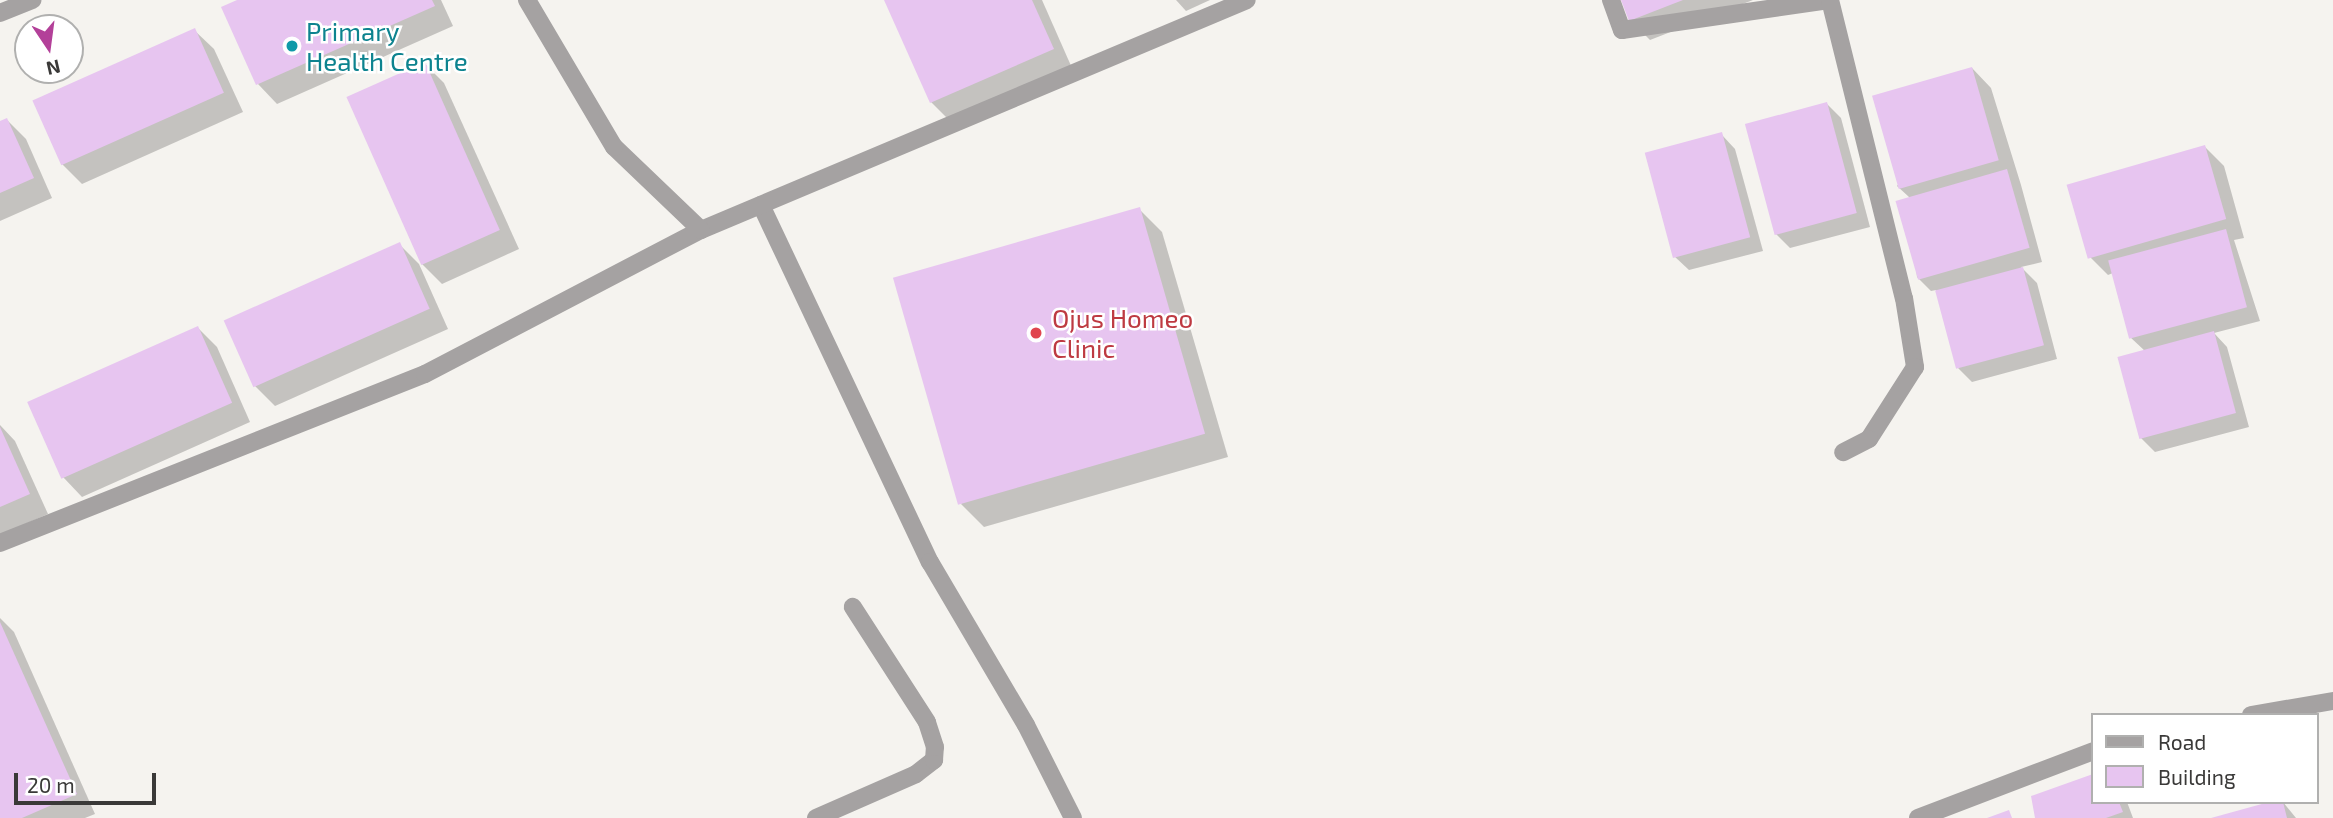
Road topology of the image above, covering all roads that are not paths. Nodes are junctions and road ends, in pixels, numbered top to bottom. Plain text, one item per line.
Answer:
1 (33, 0) edge
2 (527, 0) edge
3 (1247, 0) edge
4 (1611, 0) edge
5 (1829, 0) edge
6 (0, 13) edge
7 (761, 205) junction
8 (701, 230) junction
9 (1843, 452) dead end
10 (0, 543) edge
11 (853, 607) dead end
12 (2333, 701) edge
13 (2263, 713) edge
14 (2092, 751) edge
15 (816, 818) edge
16 (1073, 818) edge
17 (1918, 818) edge

1 - 6 street
2 - 8 street
3 - 7 street
4 - 5 street
5 - 9 street
7 - 8 street
7 - 16 street
8 - 10 street
11 - 15 street
12 - 13 street
14 - 17 street

